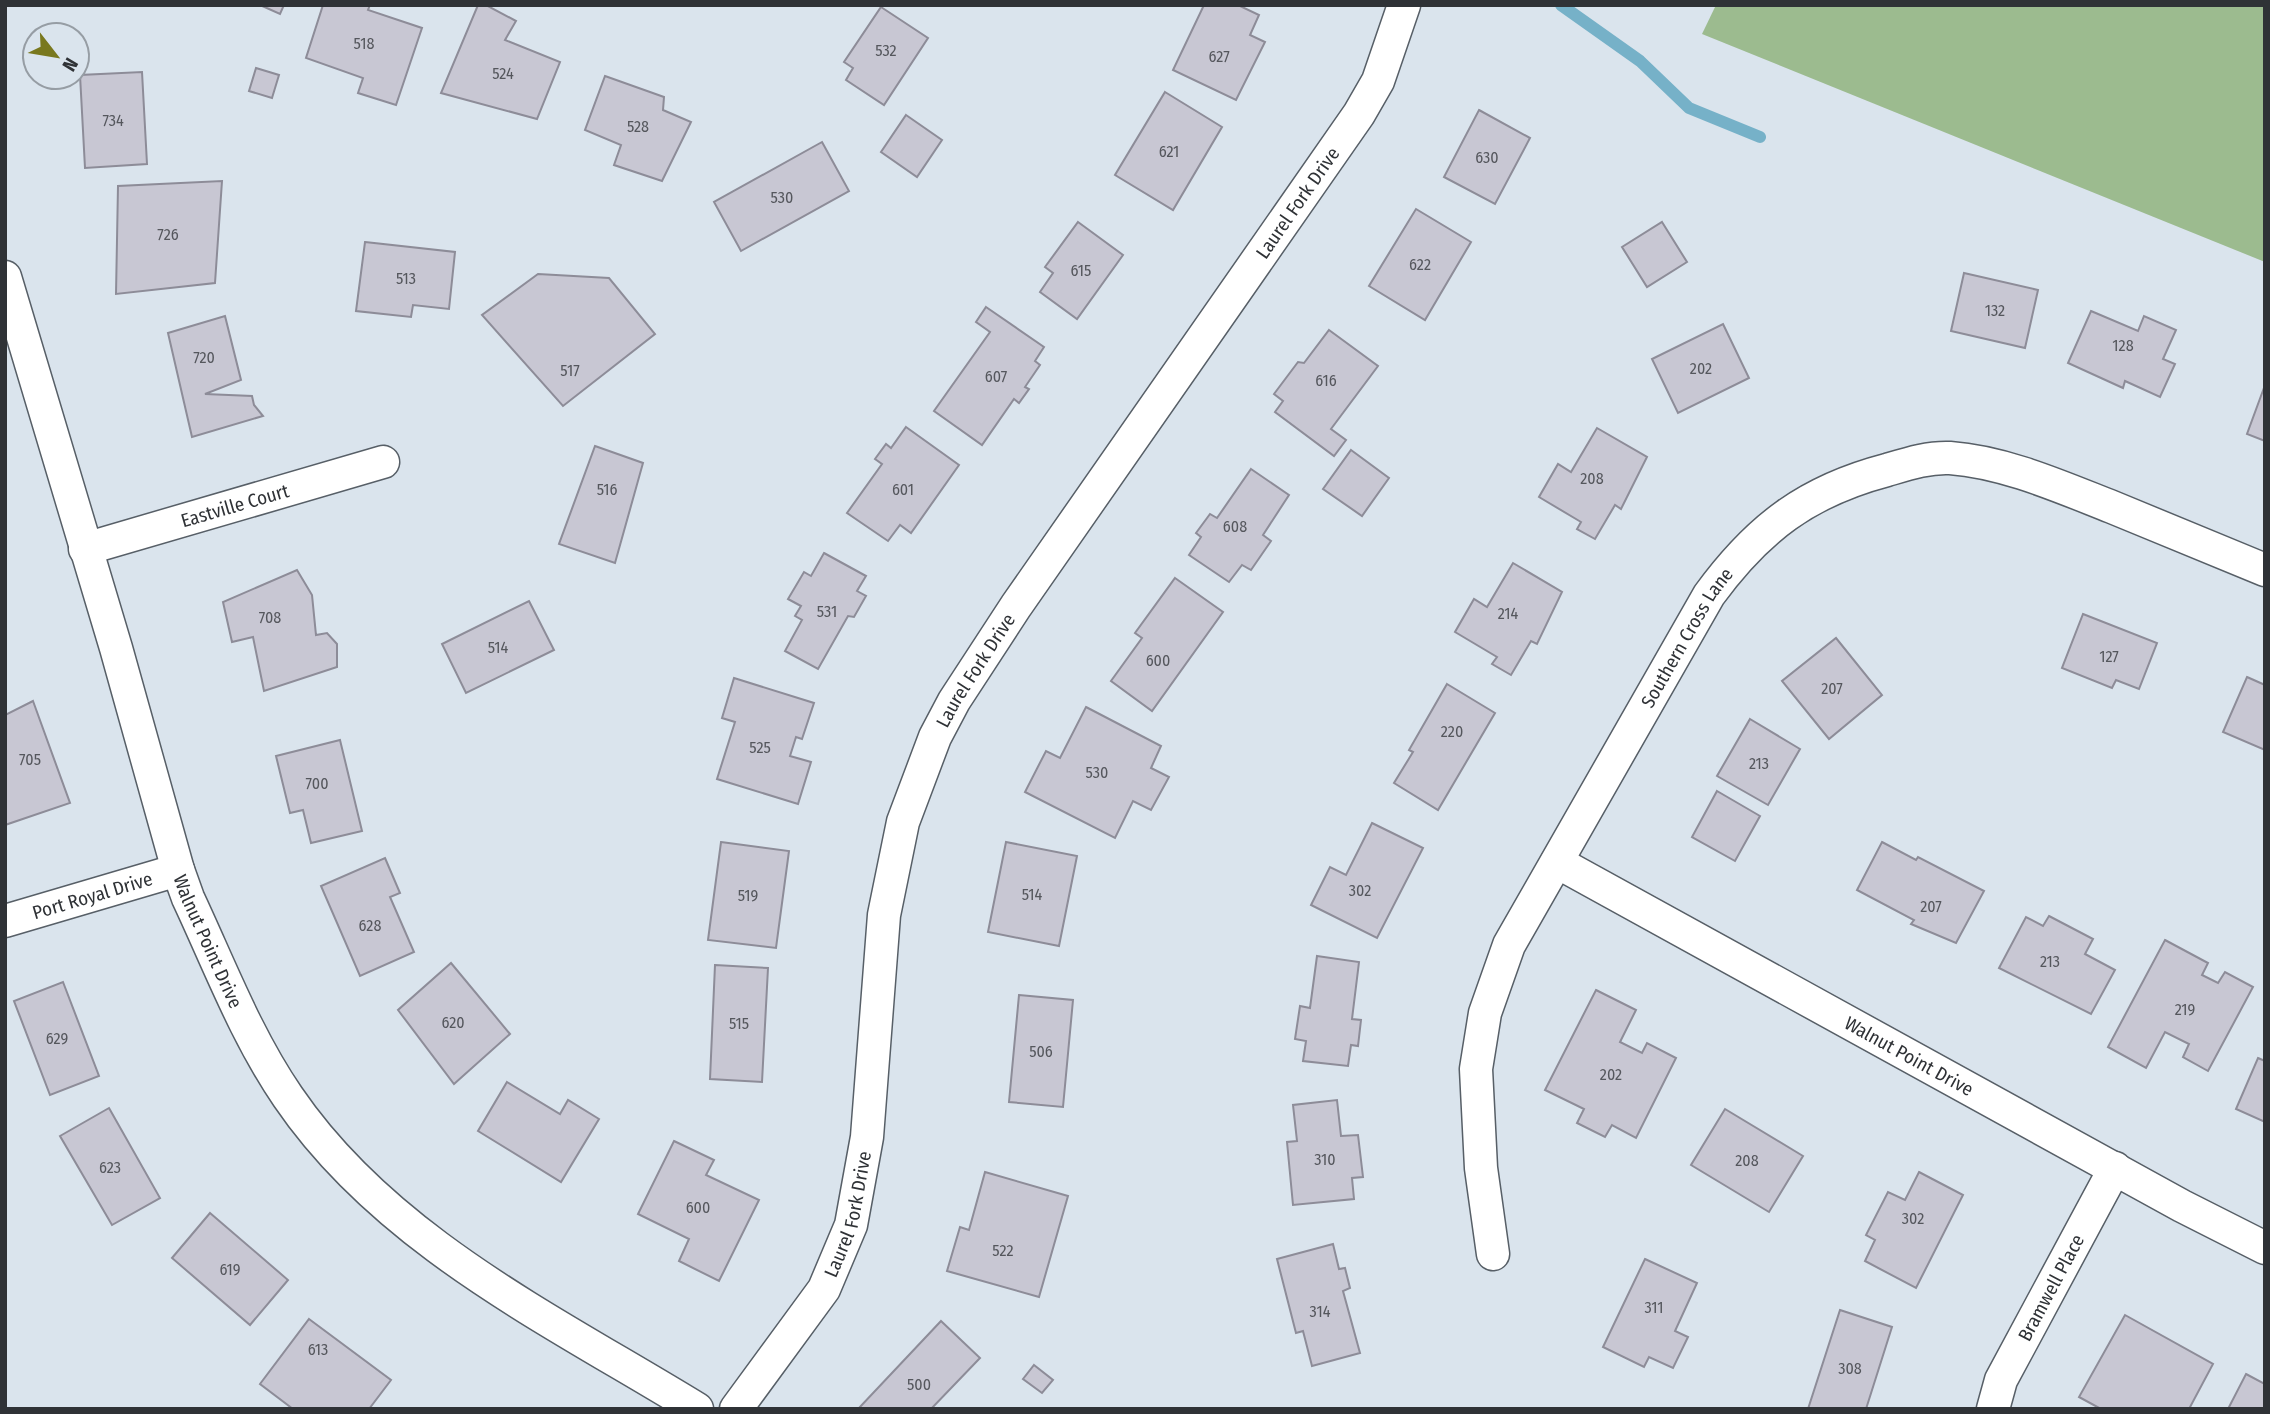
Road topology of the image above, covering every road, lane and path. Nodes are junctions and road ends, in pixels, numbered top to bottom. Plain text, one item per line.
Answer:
1 (1404, 5) edge
2 (5, 277) edge
3 (383, 462) dead end
4 (85, 549) junction
5 (2265, 570) edge
6 (1557, 862) junction
7 (177, 870) junction
8 (5, 921) edge
9 (2115, 1168) junction
10 (2265, 1248) edge
11 (1493, 1254) dead end
12 (697, 1409) edge
13 (736, 1409) edge
14 (1993, 1409) edge

1 - 13 street, Laurel Fork Drive
2 - 4 street, Walnut Point Drive
3 - 4 street, Eastville Court
4 - 7 street, Walnut Point Drive
5 - 6 street, Southern Cross Lane
6 - 9 street, Walnut Point Drive
6 - 11 street, Southern Cross Lane
7 - 8 street, Port Royal Drive
7 - 12 street, Walnut Point Drive
9 - 10 street, Walnut Point Drive
9 - 14 street, Bramwell Place

